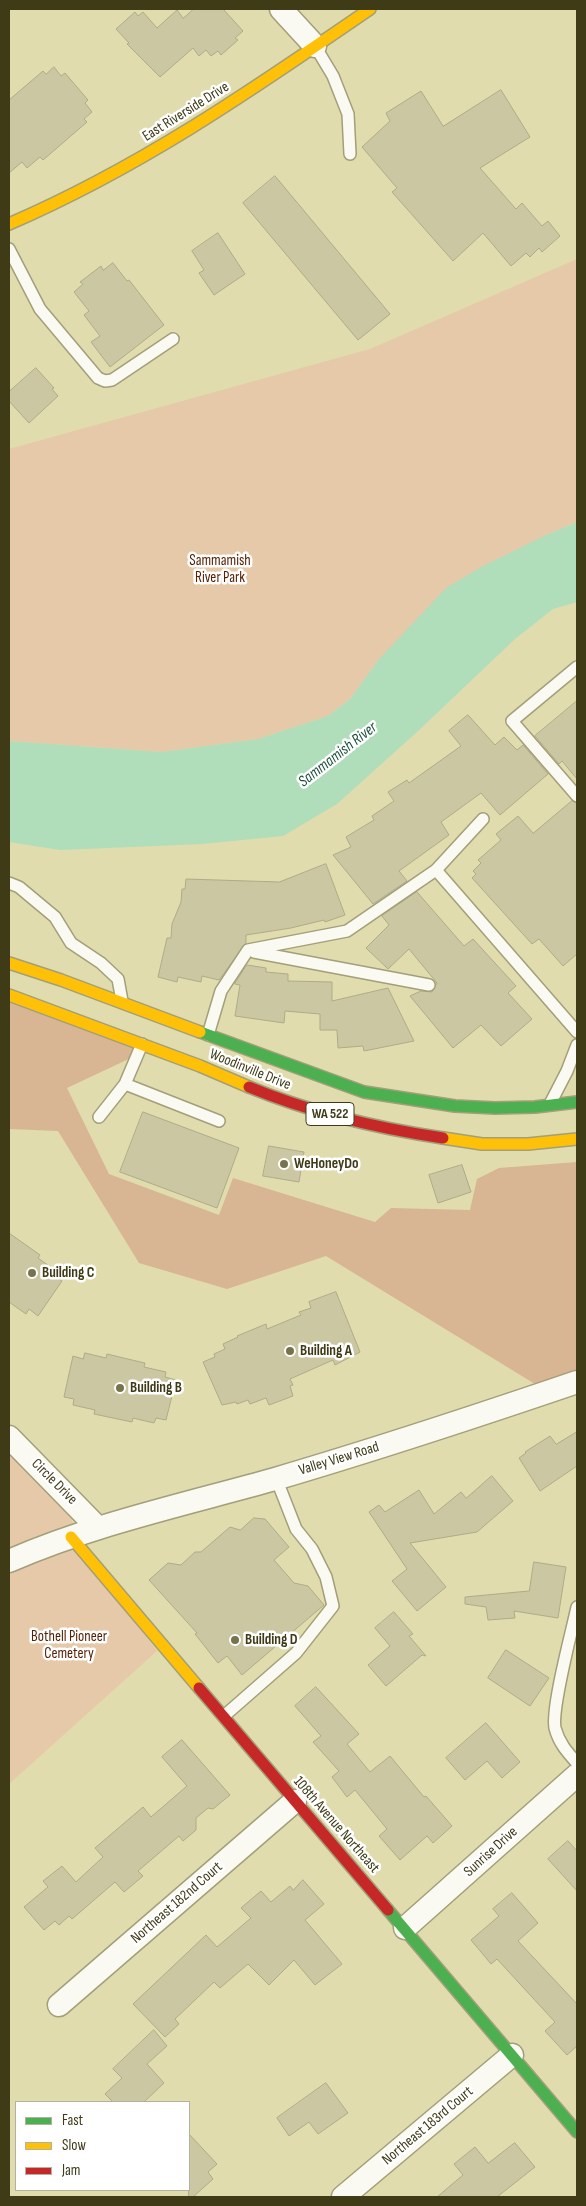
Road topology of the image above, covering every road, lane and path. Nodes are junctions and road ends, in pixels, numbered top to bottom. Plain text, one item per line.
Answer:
1 (281, 9) edge
2 (370, 9) edge
3 (315, 46) junction
4 (350, 154) dead end
5 (9, 224) edge
6 (9, 249) edge
7 (174, 339) dead end
8 (577, 667) edge
9 (577, 796) edge
10 (483, 819) dead end
11 (436, 870) junction
12 (9, 883) edge
13 (248, 950) junction
14 (9, 963) edge
15 (429, 985) dead end
16 (9, 995) edge
17 (123, 1003) junction
18 (577, 1032) edge
19 (208, 1035) junction
20 (142, 1044) junction
21 (577, 1045) edge
22 (125, 1084) junction
23 (577, 1102) edge
24 (549, 1106) junction
25 (99, 1118) dead end
26 (219, 1121) dead end
27 (577, 1138) edge
28 (577, 1382) edge
29 (9, 1437) edge
30 (276, 1478) junction
31 (98, 1528) junction
32 (71, 1537) junction
33 (9, 1561) edge
34 (577, 1607) edge
35 (224, 1716) junction
36 (577, 1763) edge
37 (577, 1775) edge
38 (296, 1801) junction
39 (405, 1928) junction
40 (59, 2005) dead end
41 (512, 2055) junction
42 (577, 2132) edge
43 (343, 2197) edge

1 - 3 street
2 - 3 main road, East Riverside Drive
3 - 4 lane
3 - 5 main road, East Riverside Drive
6 - 7 lane
8 - 9 lane
10 - 11 lane
11 - 13 lane
11 - 18 lane
12 - 17 lane
13 - 15 lane
13 - 19 lane
14 - 17 main road, Woodinville Drive / WA 522
16 - 20 main road, Woodinville Drive / WA 522
17 - 19 main road, Woodinville Drive / WA 522
19 - 24 main road, Woodinville Drive / WA 522
20 - 22 lane
20 - 27 main road, Woodinville Drive / WA 522
21 - 24 lane
22 - 25 lane
22 - 26 lane
23 - 24 main road, Woodinville Drive / WA 522
28 - 30 street, Valley View Road
29 - 31 street, Circle Drive
30 - 31 street, Valley View Road
30 - 35 lane
31 - 32 street, Valley View Road
32 - 33 street, Valley View Road
32 - 35 main road, 108th Avenue Northeast
34 - 36 lane
35 - 38 main road, 108th Avenue Northeast
37 - 39 street, Sunrise Drive
38 - 39 main road, 108th Avenue Northeast
38 - 40 street, Northeast 182nd Court
39 - 41 main road, 108th Avenue Northeast
41 - 42 main road, 108th Avenue Northeast
41 - 43 street, Northeast 183rd Court

